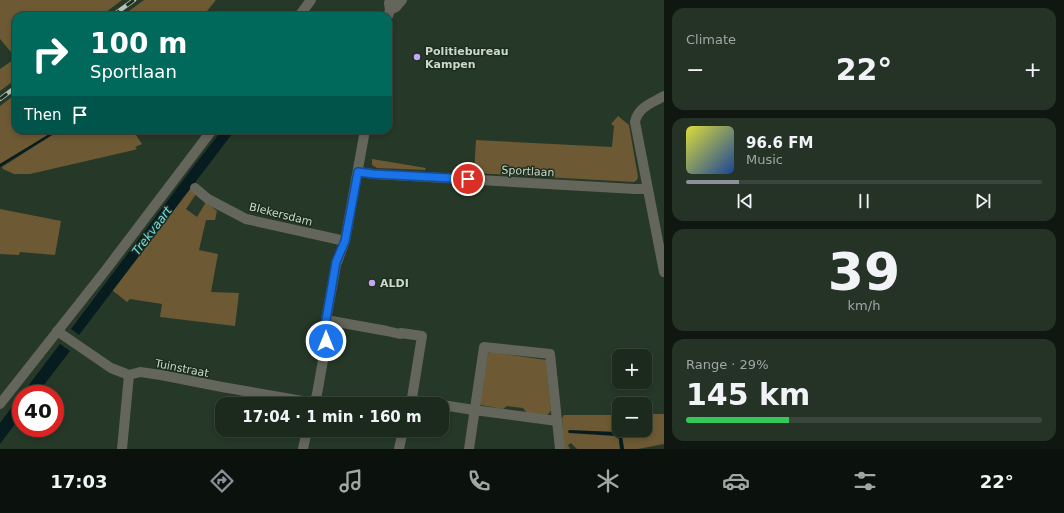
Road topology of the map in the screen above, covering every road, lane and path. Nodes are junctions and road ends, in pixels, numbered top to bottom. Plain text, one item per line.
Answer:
1 (311, 0) edge
2 (402, 0) edge
3 (389, 9) edge
4 (302, 12) edge
5 (664, 96) edge
6 (209, 134) edge
7 (364, 134) edge
8 (358, 172) junction
9 (195, 188) dead end
10 (648, 189) junction
11 (345, 241) junction
12 (664, 272) edge
13 (326, 320) junction
14 (57, 331) junction
15 (129, 374) junction
16 (280, 397) edge
17 (316, 397) edge
18 (412, 397) edge
19 (0, 404) edge
20 (449, 406) edge
21 (474, 410) junction
22 (557, 421) junction
23 (306, 437) edge
24 (402, 437) edge
25 (122, 449) edge
26 (303, 449) edge
27 (399, 449) edge
28 (469, 449) edge
29 (560, 449) edge

1 - 4 street
2 - 3 street
5 - 10 street
6 - 14 street
7 - 8 street
8 - 10 street, Sportlaan
8 - 11 street
9 - 11 street, Blekersdam
10 - 12 street
11 - 13 street
13 - 17 street
13 - 18 street
14 - 15 street, Tuinstraat
14 - 19 street
15 - 16 street, Tuinstraat
15 - 25 street
20 - 21 street
21 - 22 street
21 - 22 street
21 - 28 street
22 - 29 street
23 - 26 street
24 - 27 street

